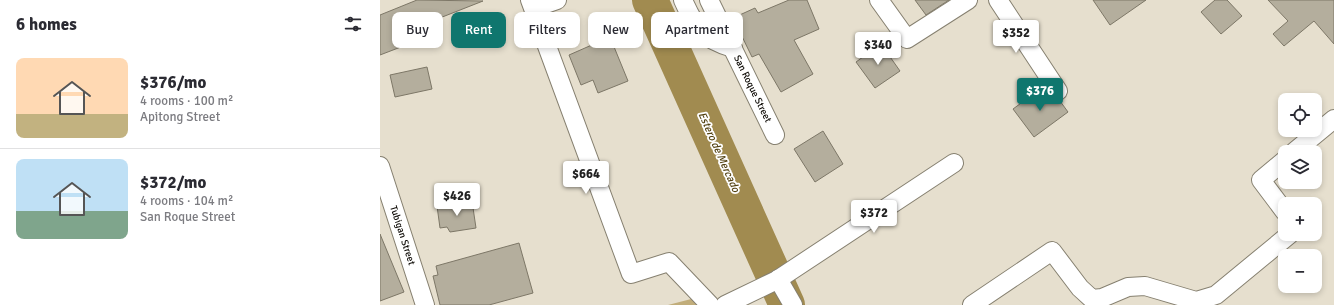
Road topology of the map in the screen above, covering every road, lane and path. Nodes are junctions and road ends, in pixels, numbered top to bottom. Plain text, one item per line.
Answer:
1 (557, 0) edge
2 (683, 0) edge
3 (709, 0) edge
4 (879, 0) edge
5 (968, 0) edge
6 (998, 0) edge
7 (532, 4) edge
8 (688, 12) edge
9 (715, 12) edge
10 (733, 48) edge
11 (1058, 91) dead end
12 (1334, 119) edge
13 (775, 135) dead end
14 (1302, 145) edge
15 (954, 163) dead end
16 (380, 166) edge
17 (1278, 166) edge
18 (1278, 203) edge
19 (1282, 241) edge
20 (778, 279) junction
21 (425, 305) edge
22 (710, 305) edge
23 (725, 305) edge
24 (793, 305) edge
25 (972, 305) edge

1 - 7 street
2 - 8 street
3 - 9 street, San Roque Street
4 - 5 street
6 - 11 street
7 - 22 street
10 - 13 street, San Roque Street
12 - 14 street
15 - 20 street
16 - 21 street, Tubigan Street
17 - 18 street
19 - 25 street
20 - 23 street
20 - 24 street

